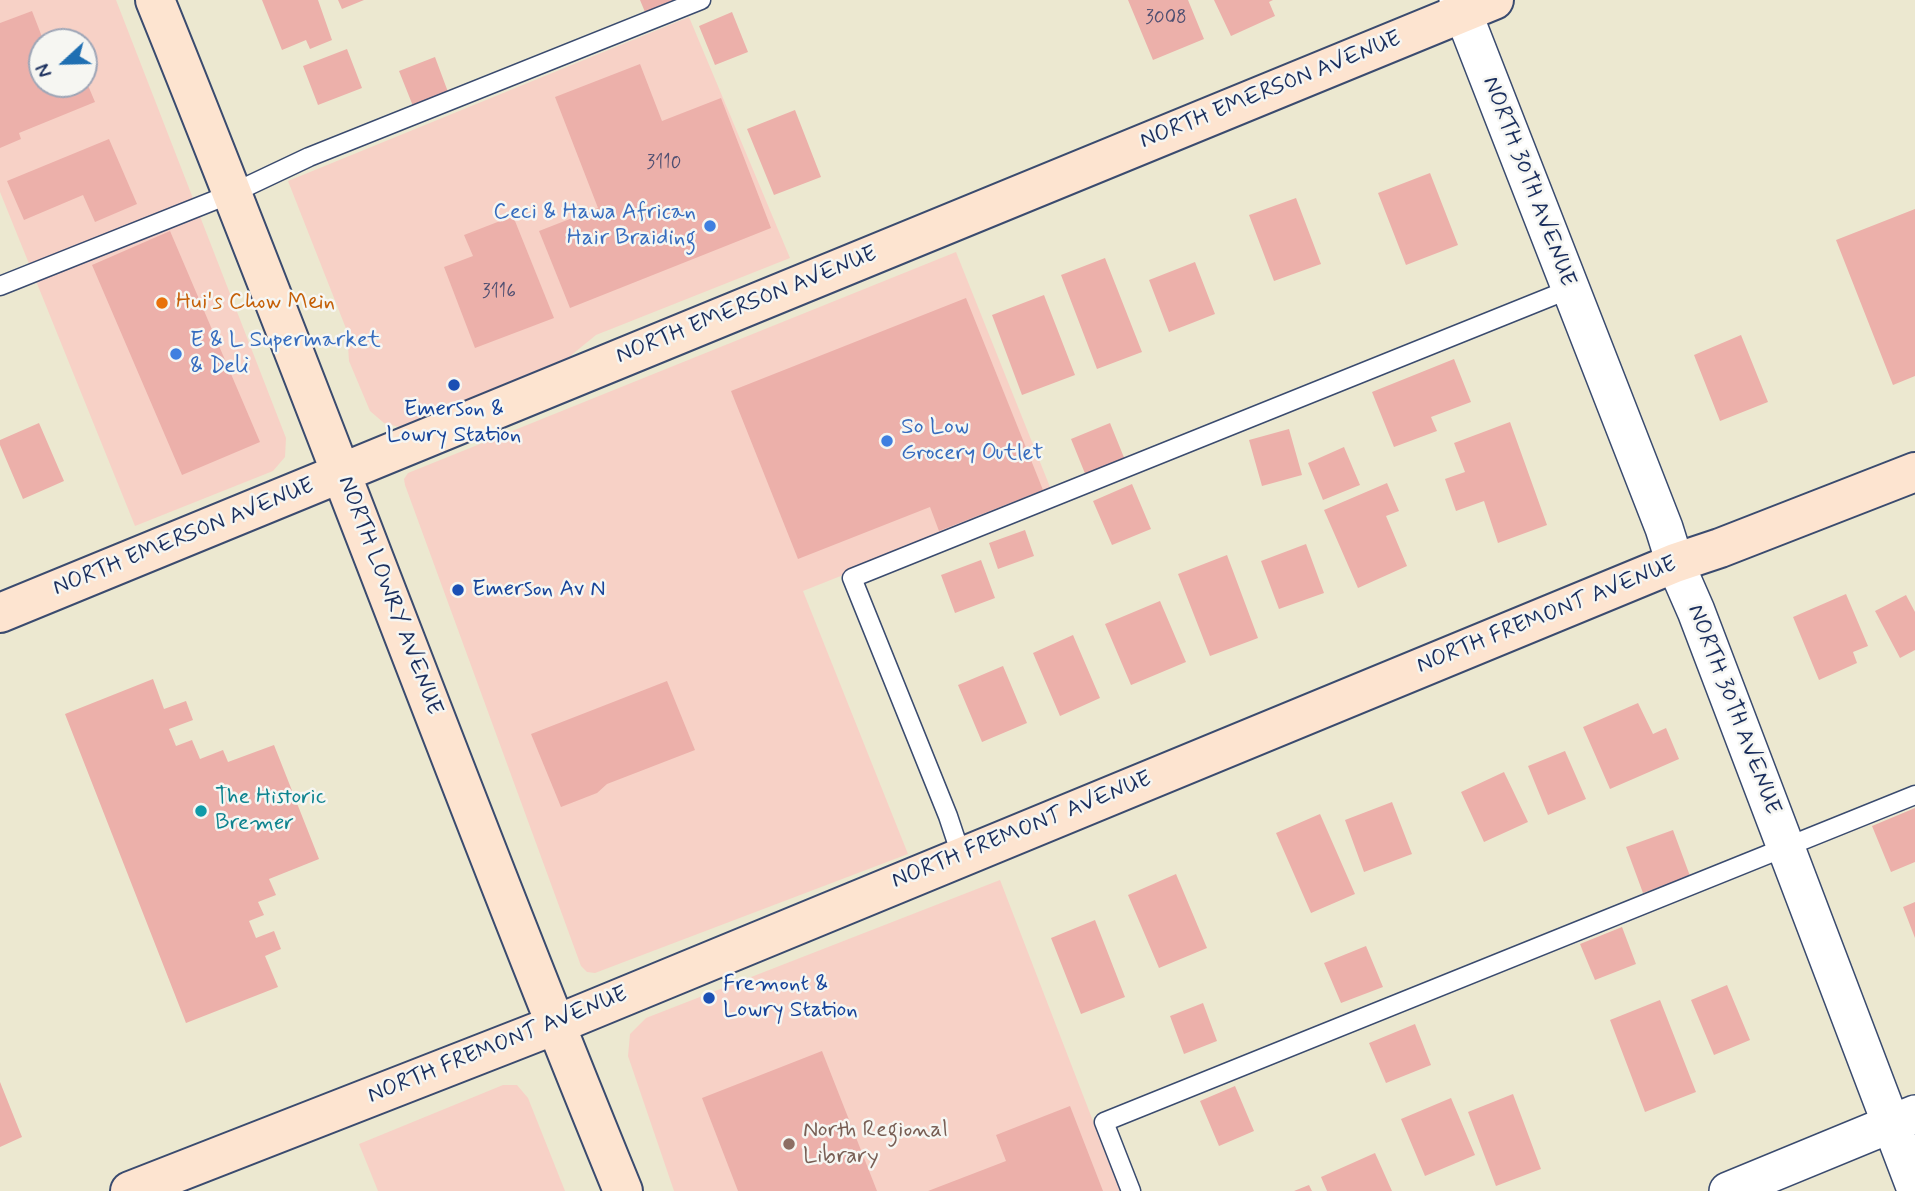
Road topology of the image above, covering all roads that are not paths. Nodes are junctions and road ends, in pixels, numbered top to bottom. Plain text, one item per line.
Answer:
1 (155, 0) edge
2 (701, 0) edge
3 (1471, 4) edge
4 (233, 192) junction
5 (0, 286) edge
6 (1570, 289) junction
7 (1915, 472) edge
8 (342, 474) junction
9 (1675, 563) junction
10 (0, 613) edge
11 (1915, 795) edge
12 (1785, 848) junction
13 (961, 855) junction
14 (555, 1025) junction
15 (1903, 1119) edge
16 (1915, 1187) edge
17 (130, 1191) edge
18 (623, 1191) edge
19 (1131, 1191) edge
20 (1728, 1191) edge

1 - 4 street, NORTH LOWRY AVENUE
2 - 4 lane
3 - 6 street, NORTH 30TH AVENUE
3 - 8 street, NORTH EMERSON AVENUE
4 - 5 lane
4 - 8 street, NORTH LOWRY AVENUE
6 - 9 street, NORTH 30TH AVENUE
6 - 13 lane
7 - 9 street, NORTH FREMONT AVENUE
8 - 10 street, NORTH EMERSON AVENUE
8 - 14 street, NORTH LOWRY AVENUE
9 - 12 street, NORTH 30TH AVENUE
9 - 13 street, NORTH FREMONT AVENUE
11 - 12 lane
12 - 15 street, NORTH 30TH AVENUE
12 - 19 lane
13 - 14 street, NORTH FREMONT AVENUE
14 - 17 street, NORTH FREMONT AVENUE
14 - 18 street, NORTH LOWRY AVENUE
15 - 16 street, NORTH 30TH AVENUE
15 - 20 street

